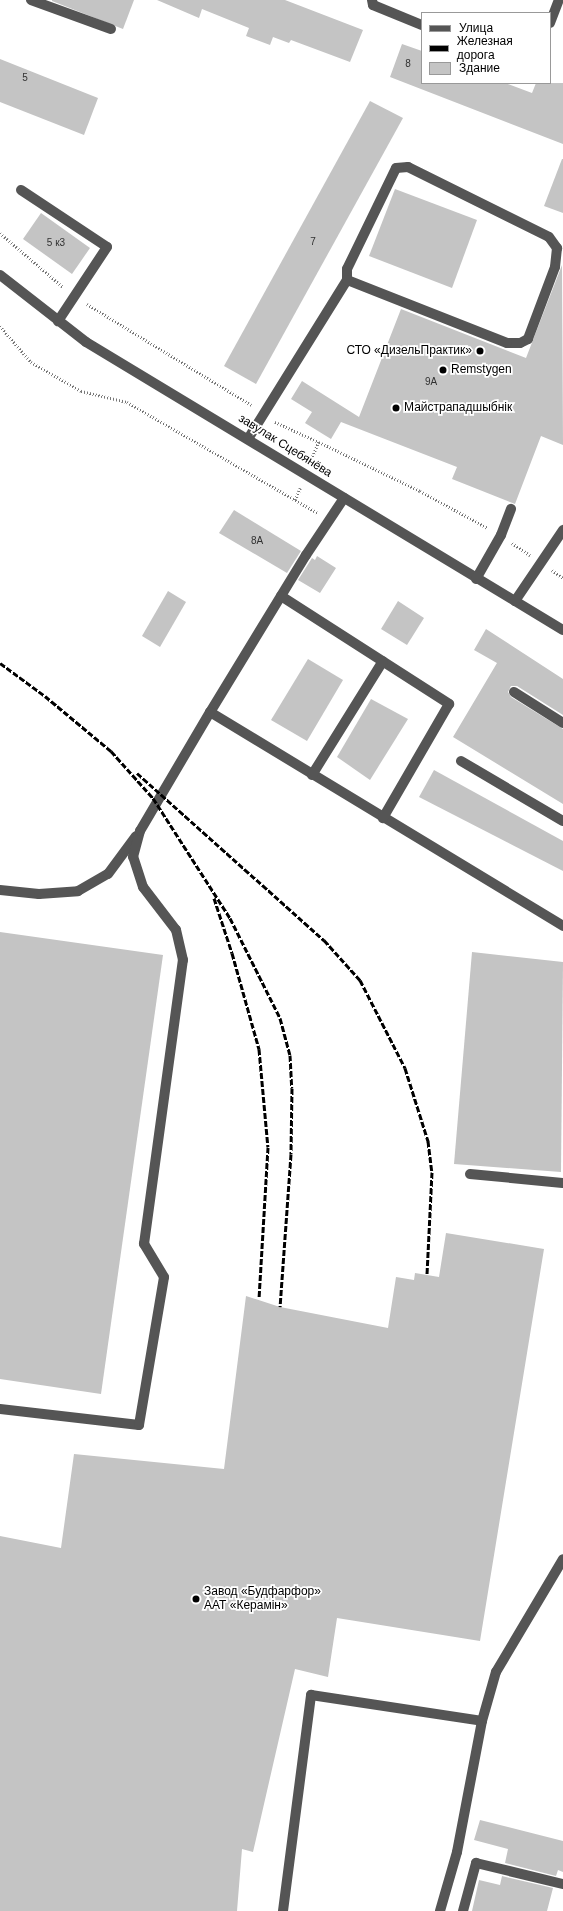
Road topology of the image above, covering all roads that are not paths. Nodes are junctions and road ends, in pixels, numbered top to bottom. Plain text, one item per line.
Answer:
1 (31, 0) edge
2 (372, 0) edge
3 (558, 0) edge
4 (551, 20) edge
5 (421, 25) edge
6 (111, 29) dead end
7 (21, 190) dead end
8 (0, 276) edge
9 (347, 280) junction
10 (58, 321) junction
11 (248, 439) junction
12 (344, 498) junction
13 (511, 509) dead end
14 (563, 530) edge
15 (476, 579) junction
16 (280, 596) junction
17 (515, 601) junction
18 (563, 630) edge
19 (383, 661) junction
20 (514, 692) dead end
21 (210, 712) junction
22 (563, 723) edge
23 (462, 761) dead end
24 (312, 775) junction
25 (383, 818) junction
26 (563, 821) edge
27 (140, 831) junction
28 (0, 890) edge
29 (563, 926) edge
30 (470, 1174) dead end
31 (563, 1183) edge
32 (0, 1409) edge
33 (563, 1559) edge
34 (482, 1721) junction
35 (563, 1884) edge
36 (283, 1911) edge
37 (440, 1911) edge
38 (463, 1911) edge

1 - 6 street
2 - 5 street
3 - 4 street
7 - 10 street
8 - 10 street, завулак Сцебянёва
9 - 9 street
9 - 11 street
10 - 11 street, завулак Сцебянёва
11 - 12 street, завулак Сцебянёва
12 - 15 street, завулак Сцебянёва
12 - 16 street
13 - 15 street
14 - 17 street
15 - 17 street, завулак Сцебянёва
16 - 19 street
16 - 21 street
17 - 18 street, завулак Сцебянёва
19 - 24 street
19 - 25 street
20 - 22 street
21 - 24 street
21 - 27 street
23 - 26 street
24 - 25 street
25 - 29 street
27 - 28 street
27 - 32 street
30 - 31 street
33 - 34 street
34 - 36 street
34 - 37 street
35 - 38 street

